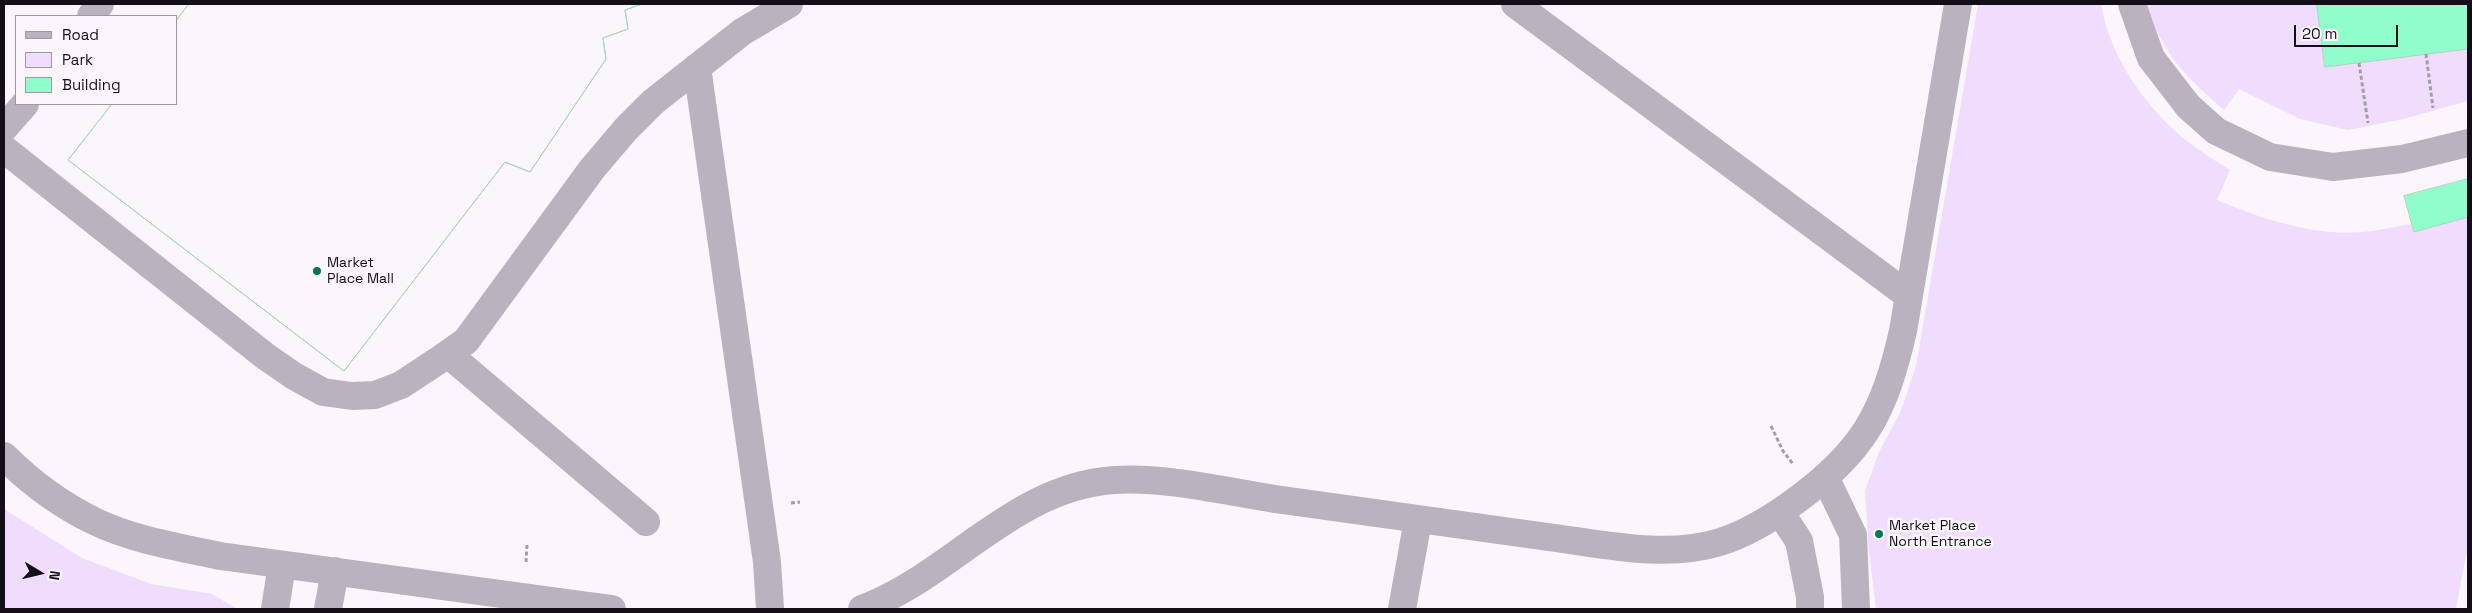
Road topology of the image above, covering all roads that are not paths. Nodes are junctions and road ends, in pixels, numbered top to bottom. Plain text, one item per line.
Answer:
1 (100, 4) edge
2 (789, 4) edge
3 (1515, 4) edge
4 (1958, 4) edge
5 (2132, 4) edge
6 (92, 15) edge
7 (697, 67) junction
8 (24, 105) edge
9 (4, 128) edge
10 (2468, 143) edge
11 (4, 149) edge
12 (1909, 296) junction
13 (448, 354) junction
14 (4, 456) edge
15 (1820, 483) junction
16 (1780, 512) junction
17 (1418, 520) junction
18 (646, 522) dead end
19 (282, 565) junction
20 (335, 571) junction
21 (275, 609) edge
22 (328, 609) edge
23 (612, 609) edge
24 (770, 609) edge
25 (862, 609) edge
26 (1402, 609) edge
27 (1810, 609) edge
28 (1856, 609) edge

1 - 6 street
2 - 7 street
3 - 12 street
4 - 12 street
5 - 10 street
7 - 13 street
7 - 24 street
8 - 9 street
11 - 13 street
12 - 15 street
13 - 18 street
14 - 19 street
15 - 16 street
15 - 28 street
16 - 17 street
16 - 27 street
17 - 25 street
17 - 26 street
19 - 20 street
19 - 21 street
20 - 22 street
20 - 23 street

